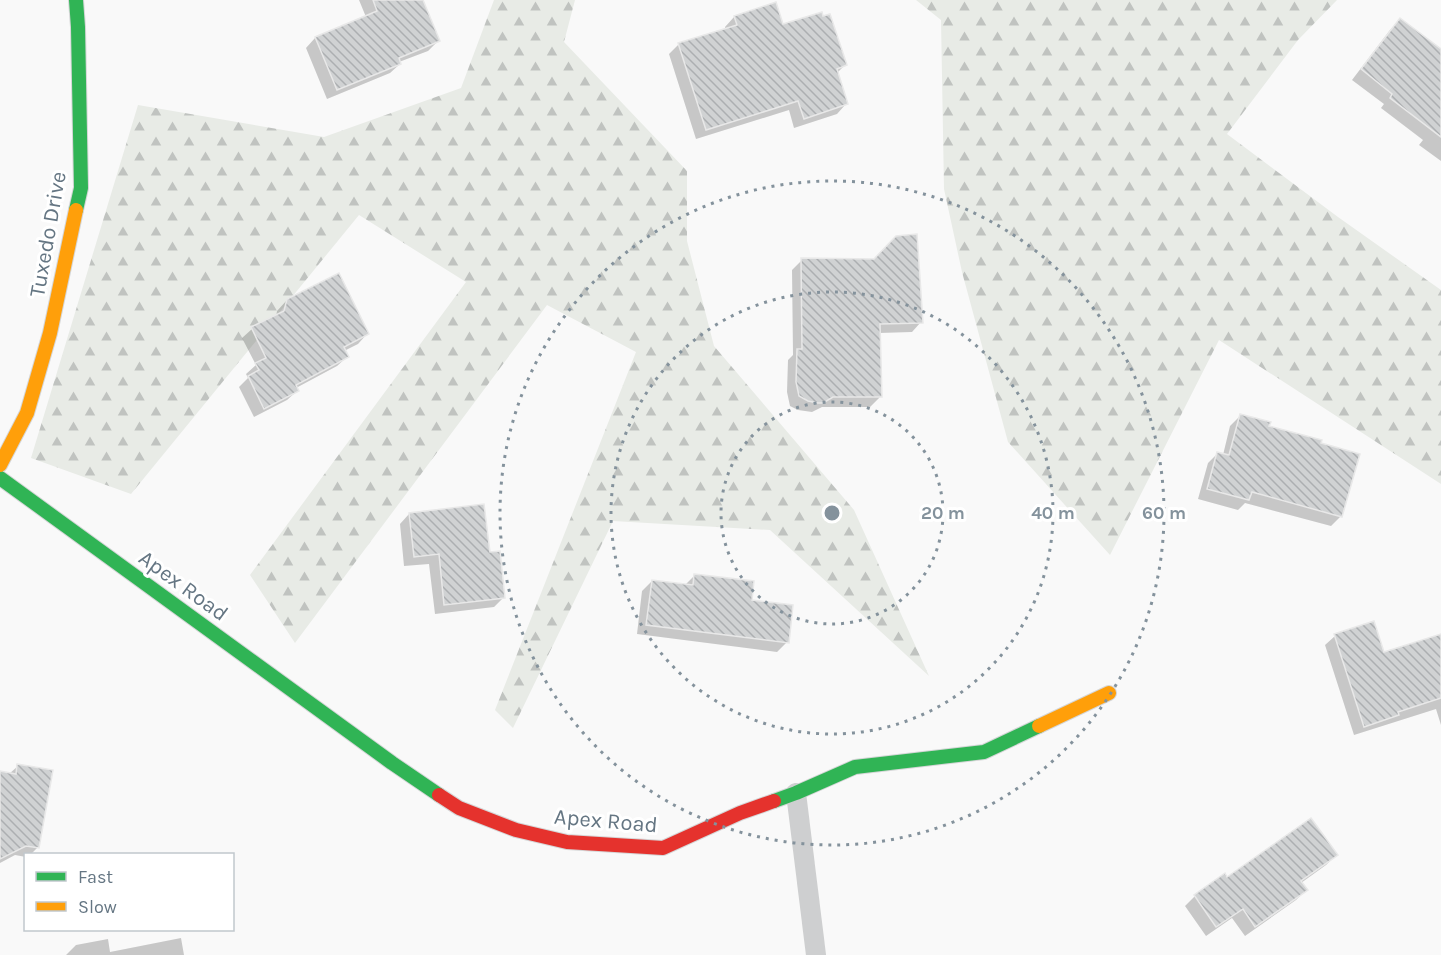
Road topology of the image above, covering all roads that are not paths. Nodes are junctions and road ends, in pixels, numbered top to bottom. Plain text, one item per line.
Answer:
1 (75, 0) edge
2 (0, 465) edge
3 (0, 477) edge
4 (1109, 693) dead end
5 (796, 793) junction
6 (816, 955) edge

1 - 2 street, Tuxedo Drive
3 - 5 street, Apex Road
4 - 5 street, Apex Road
5 - 6 lane

